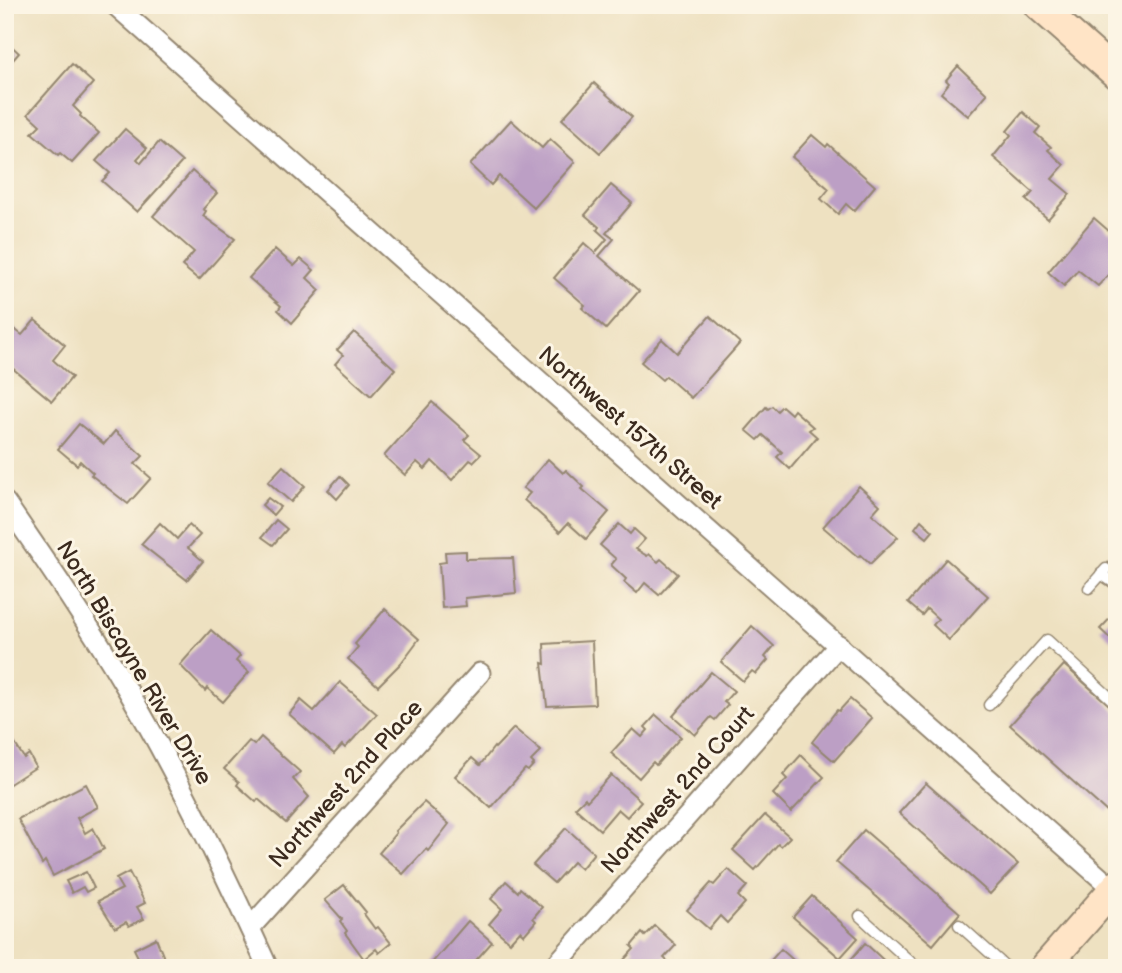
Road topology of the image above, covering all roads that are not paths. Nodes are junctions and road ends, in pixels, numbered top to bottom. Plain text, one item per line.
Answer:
1 (115, 5) edge
2 (1038, 5) edge
3 (1117, 75) edge
4 (5, 502) edge
5 (1117, 584) edge
6 (1089, 588) dead end
7 (839, 645) junction
8 (480, 673) dead end
9 (1117, 704) edge
10 (989, 705) dead end
11 (1116, 888) edge
12 (860, 916) dead end
13 (959, 925) dead end
14 (250, 928) junction
15 (268, 968) edge
16 (553, 968) edge
17 (918, 968) edge
18 (1007, 968) edge
19 (1044, 968) edge

1 - 7 street, Northwest 157th Street
2 - 3 street
4 - 14 street, North Biscayne River Drive
5 - 6 lane
7 - 11 street, Northwest 157th Street
7 - 16 street, Northwest 2nd Court
8 - 14 street, Northwest 2nd Place
9 - 10 lane
11 - 19 street
12 - 17 lane
13 - 18 lane
14 - 15 street, North Biscayne River Drive

